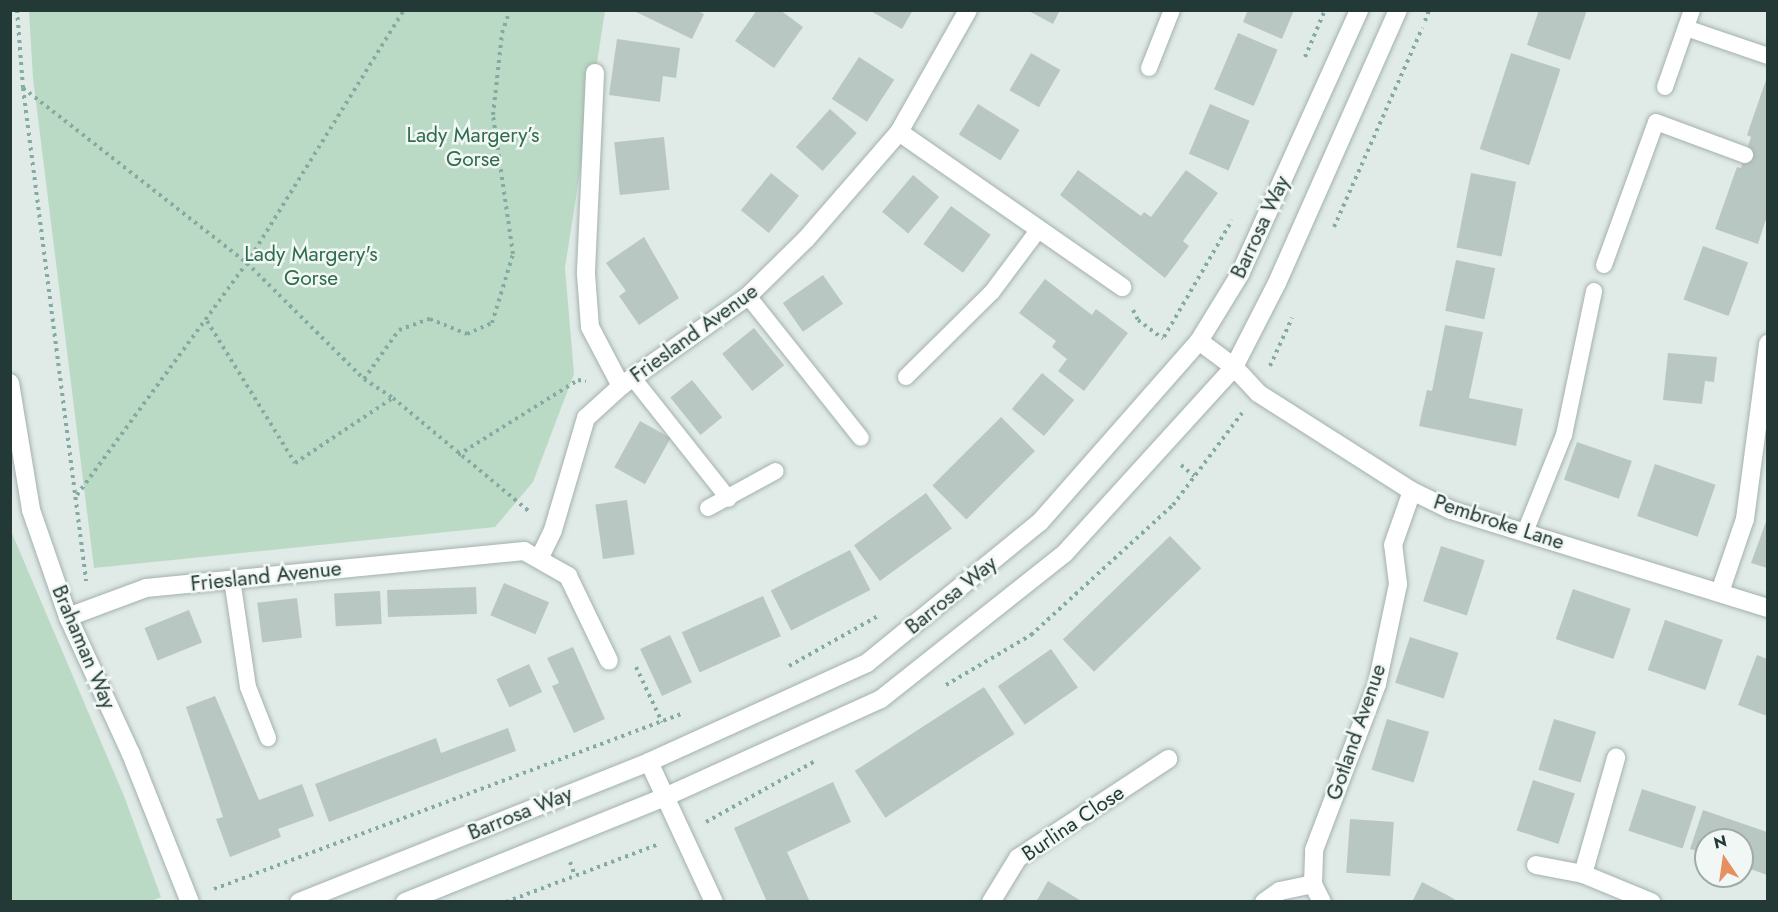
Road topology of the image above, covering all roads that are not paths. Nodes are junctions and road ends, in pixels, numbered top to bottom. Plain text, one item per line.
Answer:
1 (968, 10) edge
2 (1172, 10) edge
3 (1359, 10) edge
4 (1398, 10) edge
5 (1692, 10) edge
6 (1686, 28) junction
7 (1767, 56) edge
8 (1149, 68) dead end
9 (595, 73) dead end
10 (1665, 87) dead end
11 (899, 132) junction
12 (1745, 155) dead end
13 (1039, 229) junction
14 (1604, 265) dead end
15 (1122, 287) road end
16 (1594, 291) dead end
17 (748, 296) junction
18 (1199, 341) junction
19 (1767, 344) edge
20 (1234, 368) junction
21 (906, 377) dead end
22 (627, 382) junction
23 (10, 383) edge
24 (861, 438) dead end
25 (776, 471) dead end
26 (1412, 491) junction
27 (729, 499) junction
28 (708, 508) dead end
29 (1525, 532) junction
30 (540, 557) junction
31 (232, 579) junction
32 (1720, 592) junction
33 (1767, 608) edge
34 (68, 616) junction
35 (609, 661) road end
36 (268, 738) dead end
37 (1616, 758) dead end
38 (1168, 759) dead end
39 (649, 762) junction
40 (665, 797) junction
41 (1536, 865) dead end
42 (1583, 874) junction
43 (1313, 884) junction
44 (189, 900) edge
45 (299, 902) edge
46 (405, 902) edge
47 (714, 902) edge
48 (991, 902) edge
49 (1264, 902) edge
50 (1322, 902) edge
51 (1651, 902) edge

1 - 11 street, Friesland Avenue
2 - 8 lane
3 - 18 street, Barrosa Way
4 - 20 street, Barrosa Way
5 - 6 lane
6 - 7 lane
6 - 10 lane
9 - 22 street
11 - 13 street
11 - 17 street, Friesland Avenue
12 - 14 lane
13 - 15 street
13 - 21 lane
16 - 29 lane
17 - 22 street, Friesland Avenue
17 - 24 lane
18 - 20 street, Pembroke Lane
18 - 39 street, Barrosa Way
19 - 32 street
20 - 26 street, Pembroke Lane
20 - 40 street, Barrosa Way
22 - 27 lane
22 - 30 street, Friesland Avenue
23 - 34 street, Brahaman Way
25 - 27 lane
26 - 29 street, Pembroke Lane
26 - 43 street, Gotland Avenue
27 - 28 lane
29 - 32 street, Pembroke Lane
30 - 31 street, Friesland Avenue
30 - 35 street, Friesland Avenue
31 - 34 street, Friesland Avenue
31 - 36 lane
32 - 33 street, Pembroke Lane
34 - 44 street, Brahaman Way
37 - 42 street
38 - 48 street, Burlina Close
39 - 40 street
39 - 45 street, Barrosa Way
40 - 46 street, Barrosa Way
40 - 47 street
41 - 42 street
42 - 51 street
43 - 49 street
43 - 50 street, Gotland Avenue

